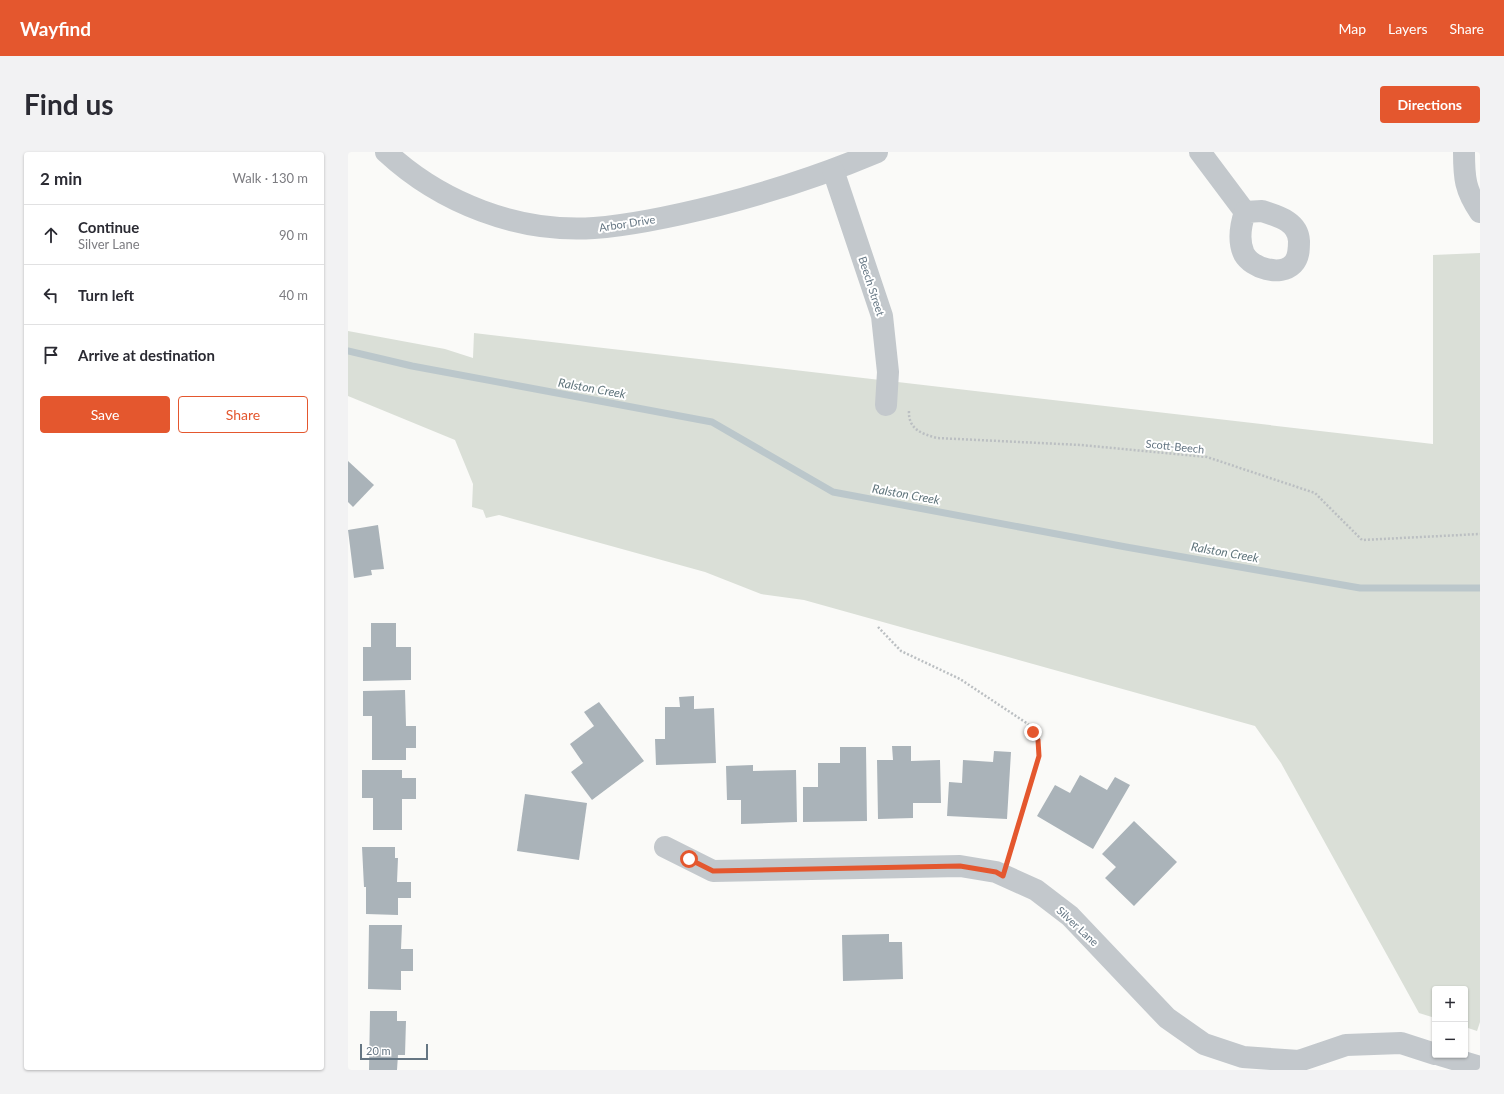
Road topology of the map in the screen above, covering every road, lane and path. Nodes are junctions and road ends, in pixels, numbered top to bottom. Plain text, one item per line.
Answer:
1 (386, 152) edge
2 (877, 152) edge
3 (1200, 152) edge
4 (1464, 152) edge
5 (833, 170) junction
6 (1245, 212) dead end
7 (1480, 212) edge
8 (886, 406) joint
9 (1480, 534) edge
10 (878, 627) dead end
11 (665, 847) dead end
12 (1003, 876) junction
13 (1432, 1053) edge
14 (1450, 1058) edge
15 (1480, 1067) edge

1 - 5 street, Arbor Drive
2 - 5 street, Arbor Drive
3 - 6 street
4 - 7 street
5 - 8 street, Beech Street
8 - 9 path, Scott-Beech
10 - 12 path
11 - 12 street, Silver Lane
12 - 13 street, Silver Lane
14 - 15 street

